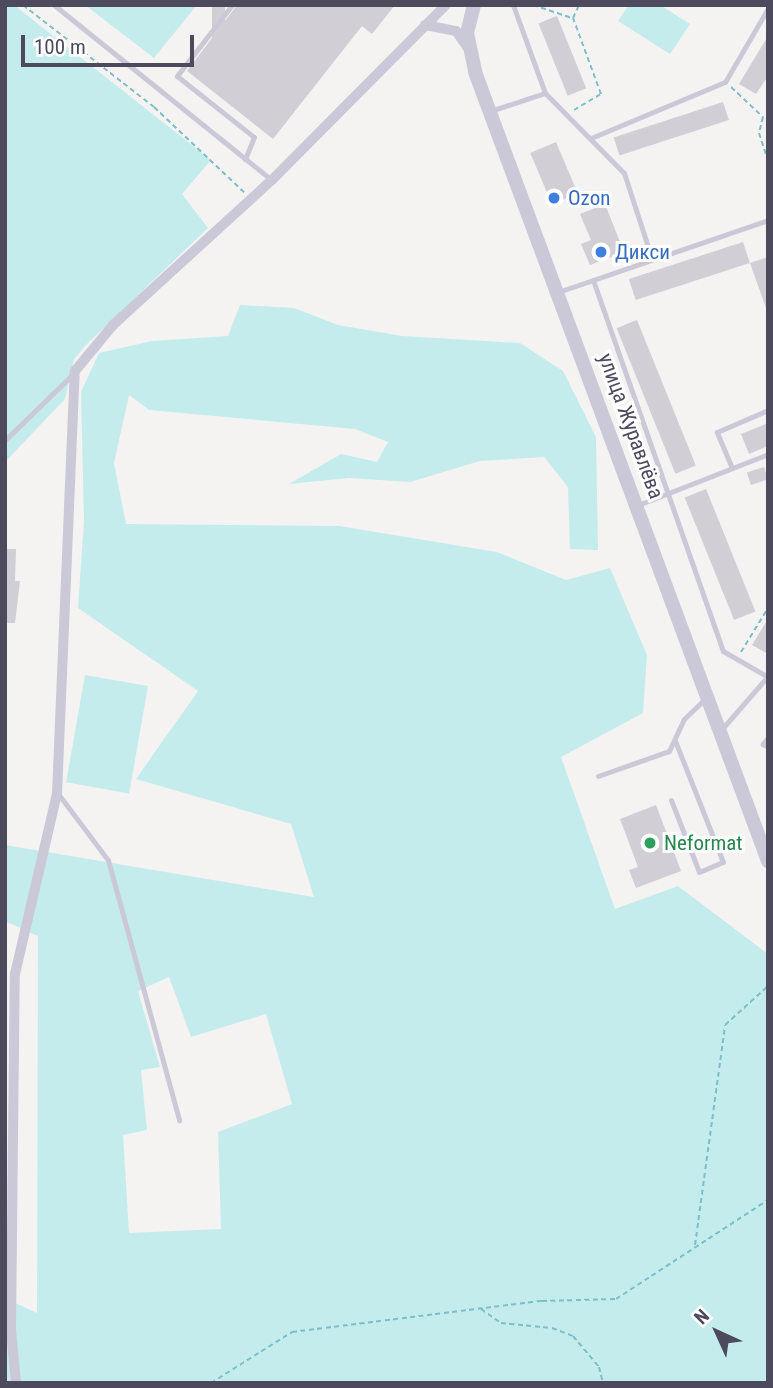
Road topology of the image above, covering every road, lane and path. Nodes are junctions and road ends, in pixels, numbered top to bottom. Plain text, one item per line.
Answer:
1 (23, 5) edge
2 (54, 5) edge
3 (232, 5) edge
4 (446, 5) edge
5 (474, 5) edge
6 (513, 5) edge
7 (533, 5) edge
8 (579, 5) edge
9 (768, 8) edge
10 (573, 18) junction
11 (425, 25) junction
12 (468, 50) junction
13 (725, 82) junction
14 (545, 93) junction
15 (768, 110) edge
16 (490, 111) junction
17 (567, 114) junction
18 (763, 117) junction
19 (591, 138) junction
20 (245, 159) junction
21 (768, 160) edge
22 (272, 180) junction
23 (252, 198) junction
24 (768, 220) edge
25 (652, 259) junction
26 (593, 281) junction
27 (558, 292) junction
28 (75, 372) junction
29 (768, 410) edge
30 (5, 440) edge
31 (768, 454) edge
32 (732, 468) junction
33 (668, 494) junction
34 (638, 505) junction
35 (768, 608) edge
36 (737, 659) junction
37 (767, 677) edge
38 (708, 696) junction
39 (721, 730) junction
40 (768, 737) edge
41 (675, 741) junction
42 (768, 747) edge
43 (597, 776) dead end
44 (57, 794) junction
45 (671, 800) dead end
46 (768, 861) edge
47 (768, 986) edge
48 (179, 1120) dead end
49 (768, 1200) edge
50 (694, 1246) junction
51 (480, 1308) junction
52 (8, 1331) edge
53 (16, 1383) edge
54 (211, 1383) edge
55 (603, 1383) edge

1 - 23 path
2 - 20 lane
3 - 20 lane
4 - 11 street
5 - 12 street, улица Журавлёва
6 - 14 lane
7 - 10 path
8 - 10 path
9 - 13 lane
10 - 17 path
11 - 12 street
11 - 22 street
12 - 16 street, улица Журавлёва
13 - 18 path
13 - 19 lane
14 - 16 lane
14 - 17 lane
15 - 18 path
16 - 27 street, улица Журавлёва
17 - 19 lane
18 - 21 path
19 - 25 lane
20 - 22 lane
22 - 23 street
23 - 28 street
24 - 25 lane
25 - 26 lane
26 - 27 lane
26 - 33 lane
27 - 34 street, улица Журавлёва
28 - 30 lane
28 - 44 street
29 - 32 lane
31 - 32 lane
32 - 33 lane
33 - 34 lane
33 - 36 lane
34 - 38 street, улица Журавлёва
35 - 36 path
36 - 37 lane
37 - 39 lane
38 - 39 street, улица Журавлёва
38 - 41 lane
39 - 46 street, улица Журавлёва
40 - 42 lane
41 - 43 lane
41 - 45 lane
44 - 48 lane
44 - 52 street
47 - 50 path
49 - 50 path
50 - 51 path
51 - 54 path
51 - 55 path
52 - 53 street

